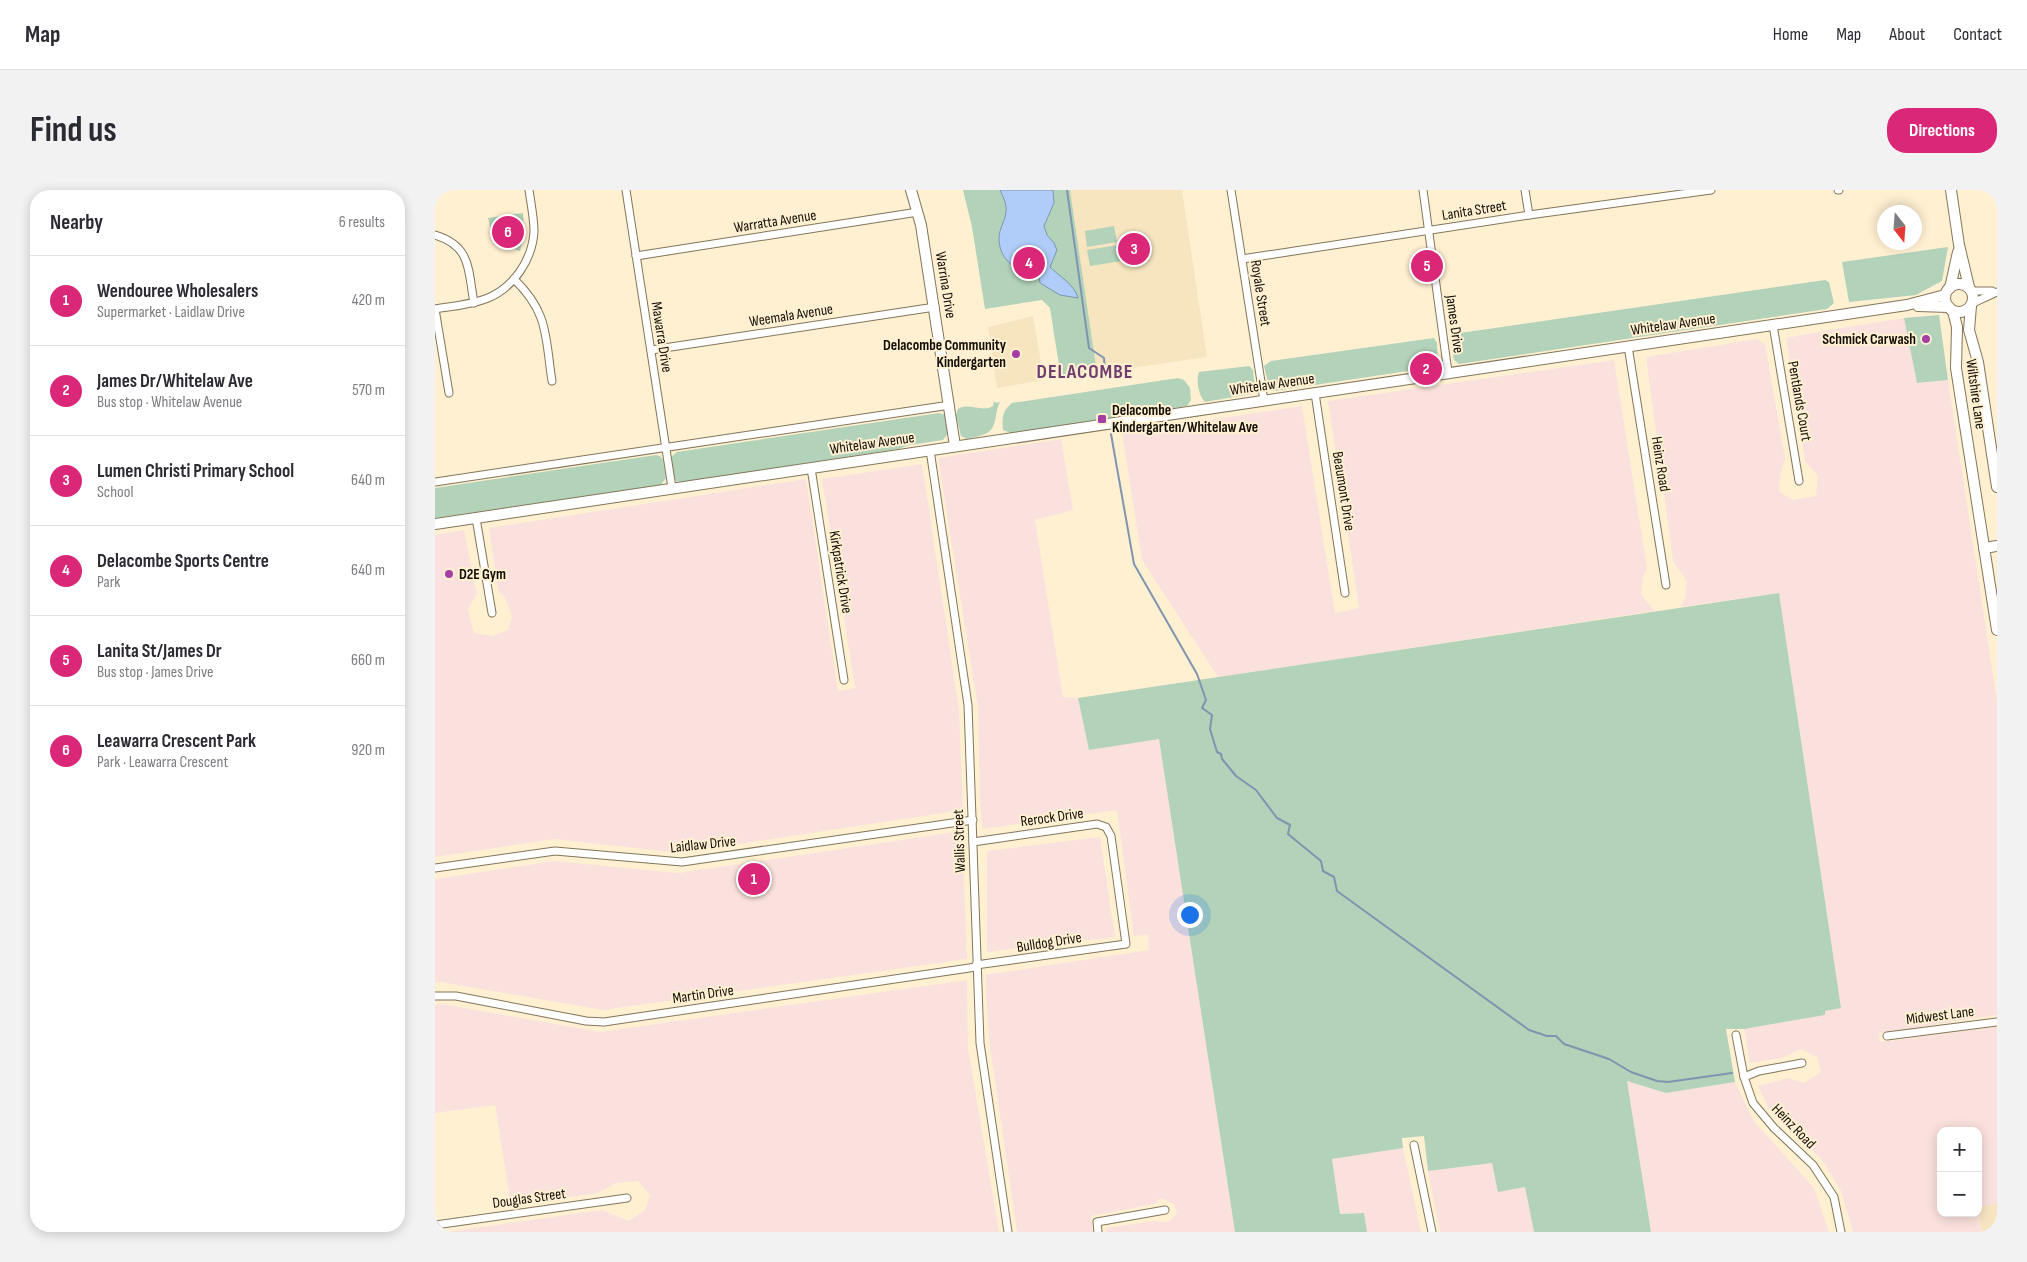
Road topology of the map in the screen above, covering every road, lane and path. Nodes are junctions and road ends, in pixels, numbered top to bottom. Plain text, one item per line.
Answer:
1 (529, 190) edge
2 (626, 190) edge
3 (911, 190) edge
4 (1231, 190) edge
5 (1423, 190) edge
6 (1525, 190) edge
7 (1711, 190) edge
8 (1951, 190) edge
9 (918, 212) junction
10 (1529, 215) junction
11 (1428, 231) junction
12 (435, 235) edge
13 (1959, 245) junction
14 (636, 256) junction
15 (1242, 259) junction
16 (514, 279) junction
17 (1971, 289) junction
18 (1948, 291) junction
19 (1997, 291) edge
20 (474, 303) junction
21 (1907, 305) junction
22 (1972, 305) junction
23 (935, 307) junction
24 (435, 309) edge
25 (1951, 309) junction
26 (1773, 325) junction
27 (1628, 346) junction
28 (651, 350) junction
29 (1448, 372) junction
30 (552, 382) dead end
31 (449, 393) dead end
32 (1315, 393) junction
33 (1264, 400) junction
34 (949, 405) junction
35 (955, 446) junction
36 (665, 448) junction
37 (930, 450) junction
38 (811, 468) junction
39 (1799, 480) dead end
40 (435, 482) edge
41 (1997, 487) edge
42 (672, 488) junction
43 (476, 518) junction
44 (435, 524) edge
45 (1997, 546) edge
46 (1984, 548) junction
47 (1666, 585) dead end
48 (1345, 593) dead end
49 (492, 613) dead end
50 (1997, 630) edge
51 (843, 680) dead end
52 (973, 820) junction
53 (973, 842) junction
54 (435, 868) edge
55 (1126, 944) joint
56 (976, 966) junction
57 (435, 996) edge
58 (1997, 1022) edge
59 (1736, 1035) dead end
60 (1887, 1036) dead end
61 (1802, 1063) dead end
62 (1744, 1077) junction
63 (1414, 1145) dead end
64 (627, 1198) dead end
65 (1165, 1210) dead end
66 (435, 1225) edge
67 (1008, 1232) edge
68 (1098, 1232) edge
69 (1432, 1232) edge
70 (1841, 1232) edge

1 - 16 street
2 - 14 street, Mawarra Drive
3 - 9 street, Warrina Drive
4 - 15 street, Royale Street
5 - 11 street, James Drive
6 - 10 street
7 - 10 street, Lanita Street
8 - 13 street
9 - 14 street, Warratta Avenue
9 - 23 street, Warrina Drive
10 - 11 street, Lanita Street
11 - 15 street, Lanita Street
11 - 29 street, James Drive
12 - 20 street
13 - 17 street
13 - 18 street
14 - 28 street, Mawarra Drive
15 - 33 street, Royale Street
16 - 20 street
16 - 30 street
17 - 18 street
17 - 19 street
17 - 22 street
18 - 21 street, Whitelaw Avenue
18 - 25 street
19 - 22 street
20 - 24 street
21 - 25 street, Whitelaw Avenue
21 - 26 street, Whitelaw Avenue
22 - 25 street
22 - 41 street, Wiltshire Lane
23 - 28 street, Weemala Avenue
23 - 34 street, Warrina Drive
24 - 31 street
25 - 46 street, Wiltshire Lane
26 - 27 street, Whitelaw Avenue
26 - 39 street, Pentlands Court
27 - 29 street, Whitelaw Avenue
27 - 47 street, Heinz Road
28 - 36 street, Mawarra Drive
29 - 32 street, Whitelaw Avenue
32 - 33 street, Whitelaw Avenue
32 - 48 street, Beaumont Drive
33 - 35 street, Whitelaw Avenue
34 - 35 street, Warrina Drive
34 - 36 street, Whitelaw Avenue
35 - 37 street, Whitelaw Avenue
36 - 40 street, Whitelaw Avenue
36 - 42 street, Mawarra Drive
37 - 38 street, Whitelaw Avenue
37 - 52 street, Wallis Street
38 - 42 street, Whitelaw Avenue
38 - 51 street, Kirkpatrick Drive
42 - 43 street, Whitelaw Avenue
43 - 44 street, Whitelaw Avenue
43 - 49 street
45 - 46 street
46 - 50 street, Wiltshire Lane
52 - 53 street, Wallis Street
52 - 54 street, Laidlaw Drive
53 - 55 street, Rerock Drive
53 - 56 street, Wallis Street
55 - 56 street, Bulldog Drive
56 - 57 street, Martin Drive
56 - 67 street, Wallis Street
58 - 60 street, Midwest Lane
59 - 62 street, Heinz Road
61 - 62 street
62 - 70 street, Heinz Road
63 - 69 street
64 - 66 street, Douglas Street
65 - 68 street

